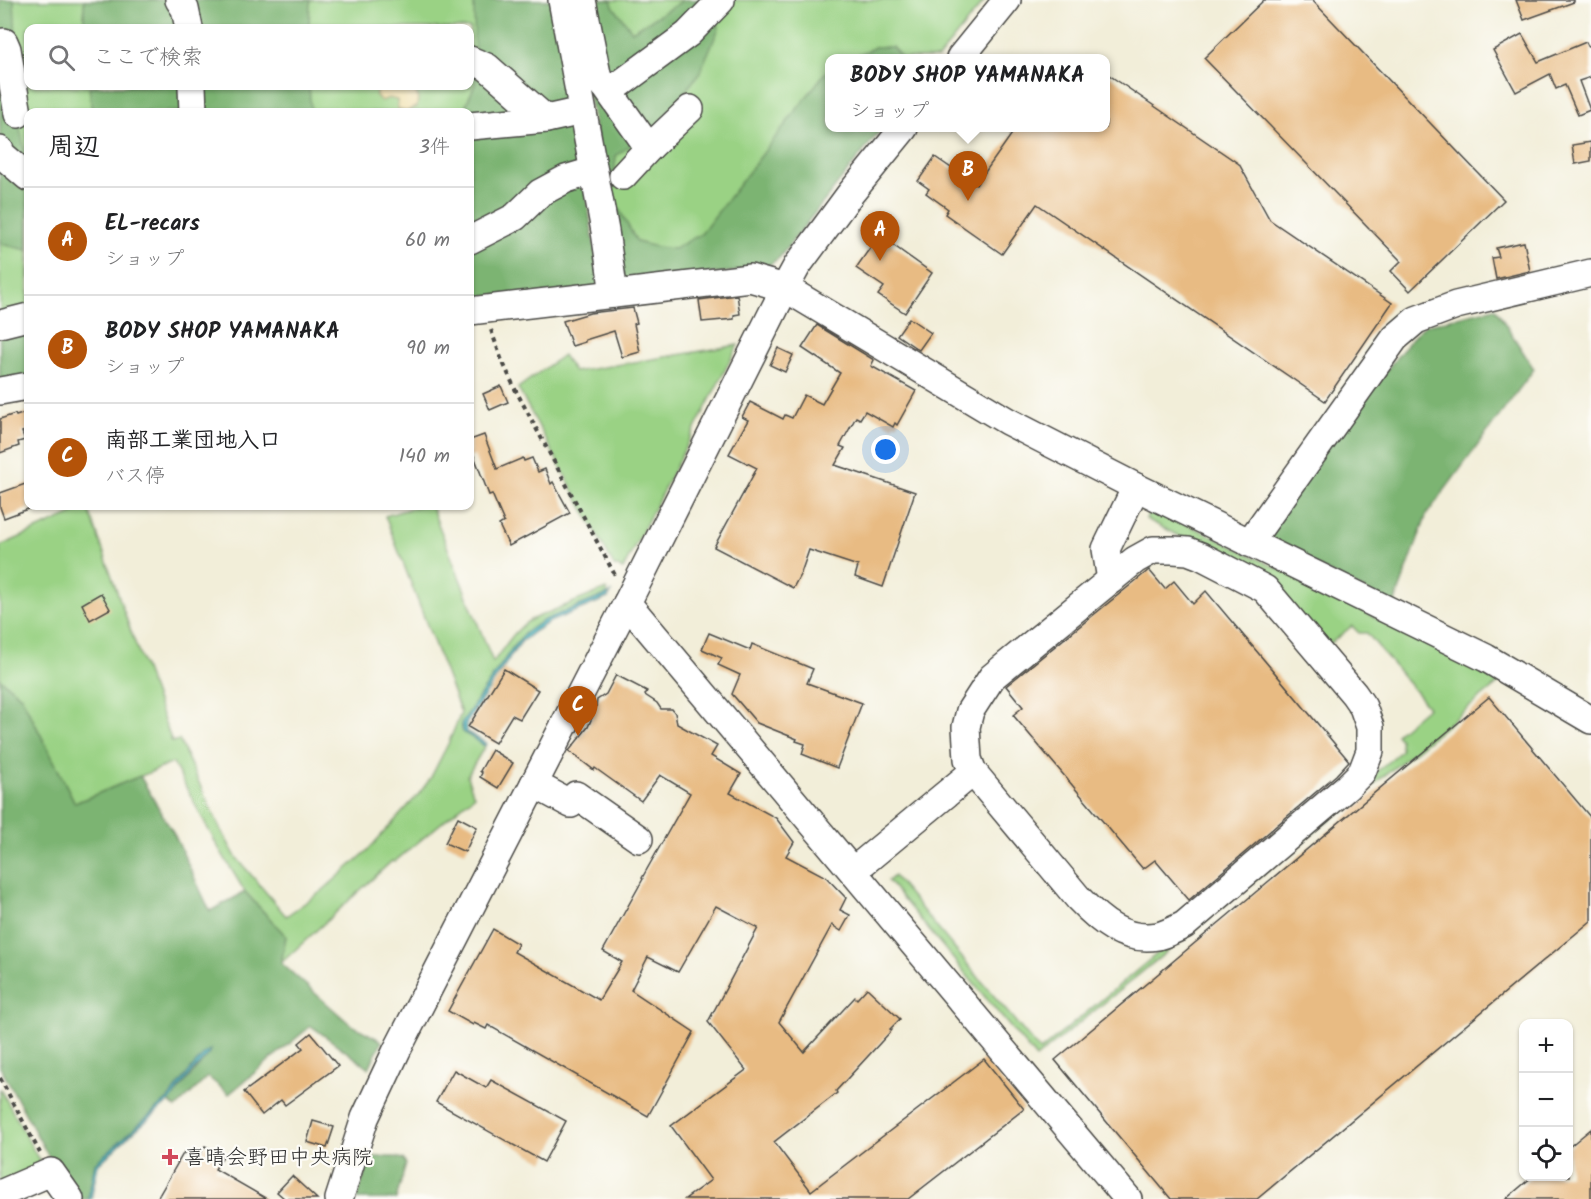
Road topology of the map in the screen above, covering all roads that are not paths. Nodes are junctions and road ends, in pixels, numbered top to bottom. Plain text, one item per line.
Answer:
1 (179, 0) edge
2 (562, 0) edge
3 (582, 0) edge
4 (721, 0) edge
5 (1007, 0) edge
6 (188, 24) edge
7 (570, 40) junction
8 (4, 42) dead end
9 (963, 54) edge
10 (474, 62) edge
11 (601, 82) junction
12 (192, 90) edge
13 (11, 99) edge
14 (192, 108) edge
15 (690, 109) dead end
16 (582, 111) junction
17 (546, 118) junction
18 (474, 126) edge
19 (901, 132) edge
20 (649, 148) junction
21 (0, 150) edge
22 (593, 171) junction
23 (24, 173) edge
24 (622, 176) dead end
25 (474, 238) edge
26 (1591, 273) edge
27 (785, 288) junction
28 (614, 294) junction
29 (476, 311) edge
30 (24, 318) edge
31 (0, 324) edge
32 (24, 387) edge
33 (0, 391) edge
34 (1136, 487) junction
35 (1249, 543) junction
36 (1111, 580) junction
37 (627, 603) junction
38 (1591, 720) edge
39 (973, 772) junction
40 (534, 784) junction
41 (639, 838) dead end
42 (853, 871) junction
43 (0, 1194) edge
44 (69, 1199) edge
45 (339, 1199) edge
46 (1128, 1199) edge

1 - 6 street
2 - 7 street
3 - 11 street
4 - 11 street
5 - 9 street
7 - 11 street
7 - 16 street
8 - 13 street
10 - 17 street
11 - 20 street
12 - 14 street
15 - 20 street
16 - 17 street
16 - 22 street
17 - 18 street
19 - 27 street
20 - 24 street
21 - 23 street
22 - 25 street
22 - 28 street
26 - 35 street
27 - 28 street
27 - 34 street
27 - 37 street
28 - 29 street
30 - 31 street
32 - 33 street
34 - 35 street
34 - 36 street
35 - 38 street
36 - 39 street
36 - 39 street
37 - 40 street
37 - 42 street
39 - 42 street
40 - 41 street
40 - 45 street
42 - 46 street
43 - 44 street

